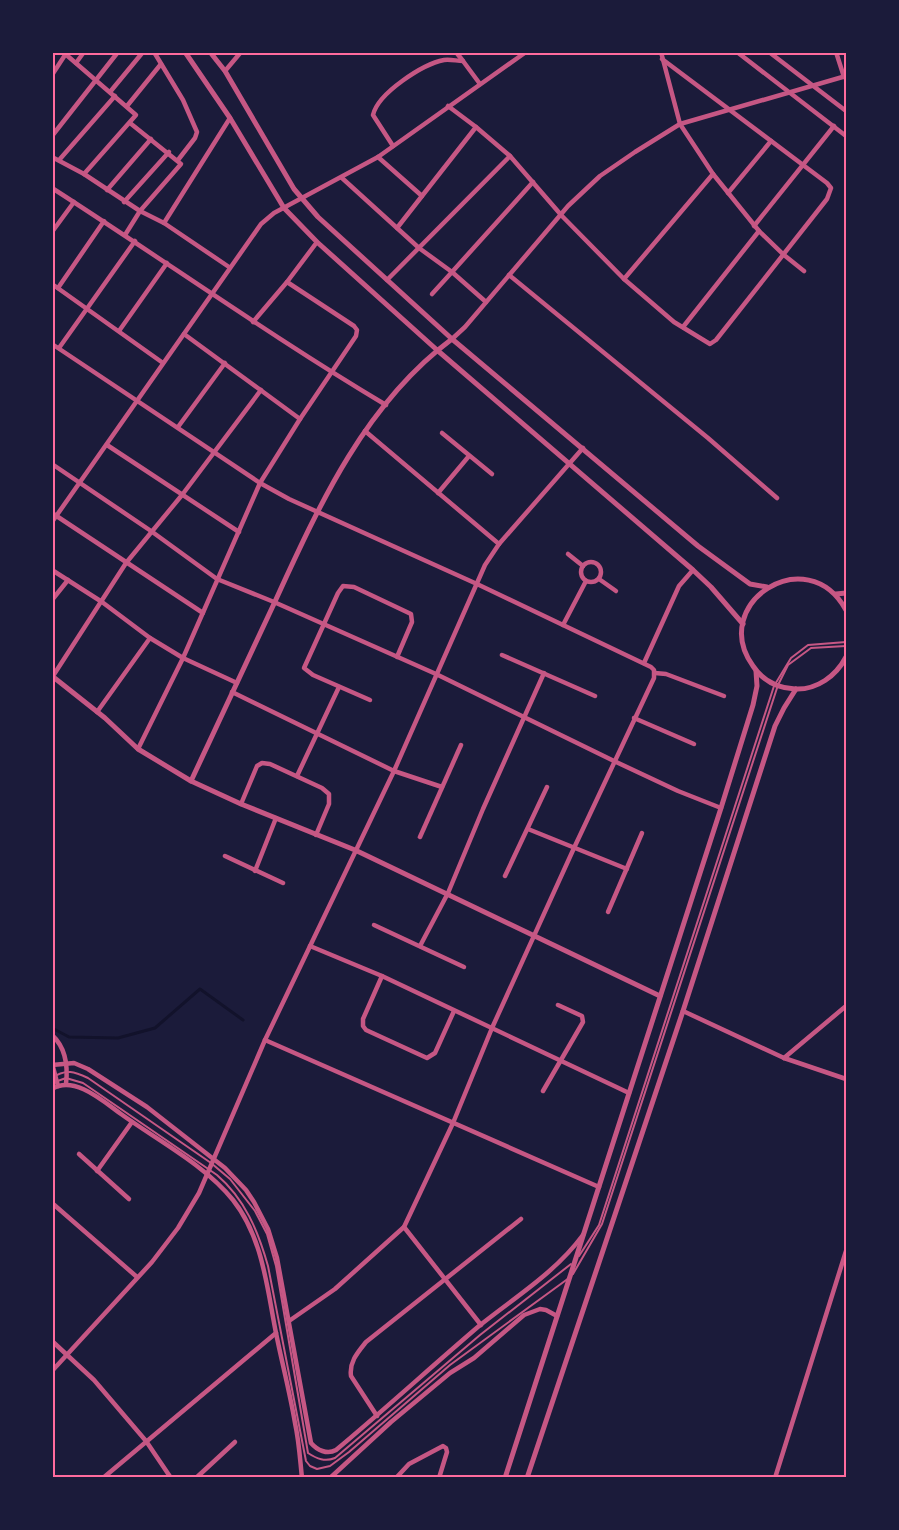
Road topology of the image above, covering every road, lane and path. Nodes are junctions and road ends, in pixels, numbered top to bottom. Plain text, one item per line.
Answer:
1 (84, 52) edge
2 (118, 52) edge
3 (143, 52) edge
4 (154, 52) edge
5 (185, 52) edge
6 (210, 52) edge
7 (241, 52) edge
8 (456, 52) edge
9 (526, 52) edge
10 (661, 52) edge
11 (737, 52) edge
12 (769, 52) edge
13 (836, 52) edge
14 (64, 54) edge
15 (662, 59) junction
16 (463, 61) junction
17 (76, 63) junction
18 (161, 64) junction
19 (225, 71) junction
20 (52, 75) edge
21 (845, 77) edge
22 (97, 81) junction
23 (480, 84) junction
24 (813, 86) junction
25 (110, 92) junction
26 (792, 93) junction
27 (115, 96) junction
28 (127, 106) junction
29 (448, 106) junction
30 (730, 110) junction
31 (846, 111) edge
32 (230, 118) junction
33 (130, 123) junction
34 (680, 124) junction
35 (476, 126) junction
36 (834, 126) junction
37 (52, 136) edge
38 (846, 136) edge
39 (151, 139) junction
40 (771, 141) junction
41 (393, 146) junction
42 (169, 152) junction
43 (510, 156) junction
44 (52, 157) edge
45 (378, 157) junction
46 (60, 159) junction
47 (178, 160) junction
48 (803, 165) junction
49 (84, 174) junction
50 (713, 174) junction
51 (342, 178) junction
52 (533, 182) junction
53 (52, 188) edge
54 (107, 190) junction
55 (729, 193) junction
56 (422, 196) junction
57 (302, 199) junction
58 (74, 202) junction
59 (124, 202) junction
60 (284, 208) junction
61 (140, 211) junction
62 (562, 216) junction
63 (104, 221) junction
64 (164, 223) junction
65 (754, 226) junction
66 (397, 228) junction
67 (759, 231) junction
68 (52, 232) edge
69 (124, 235) junction
70 (135, 241) junction
71 (316, 242) junction
72 (419, 248) junction
73 (784, 255) junction
74 (167, 263) junction
75 (230, 267) junction
76 (804, 271) dead end
77 (452, 272) junction
78 (509, 275) junction
79 (624, 279) junction
80 (387, 280) junction
81 (287, 282) junction
82 (52, 284) edge
83 (58, 288) junction
84 (212, 292) junction
85 (432, 294) dead end
86 (486, 302) junction
87 (87, 308) junction
88 (253, 322) junction
89 (683, 327) junction
90 (119, 331) junction
91 (184, 334) junction
92 (452, 339) junction
93 (52, 344) edge
94 (59, 348) junction
95 (437, 350) junction
96 (164, 363) junction
97 (225, 363) junction
98 (331, 372) junction
99 (261, 390) junction
100 (136, 401) junction
101 (386, 405) junction
102 (300, 419) junction
103 (178, 427) junction
104 (365, 431) junction
105 (442, 433) dead end
106 (107, 445) junction
107 (583, 448) junction
108 (215, 452) junction
109 (469, 456) junction
110 (52, 464) edge
111 (570, 464) junction
112 (492, 474) dead end
113 (260, 483) junction
114 (79, 484) junction
115 (438, 493) junction
116 (182, 495) junction
117 (777, 498) dead end
118 (316, 512) junction
119 (55, 514) edge
120 (52, 522) edge
121 (151, 531) junction
122 (239, 532) junction
123 (499, 544) junction
124 (568, 554) dead end
125 (126, 563) junction
126 (583, 566) junction
127 (52, 570) edge
128 (693, 570) junction
129 (217, 579) junction
130 (599, 579) junction
131 (68, 580) junction
132 (586, 581) junction
133 (477, 584) junction
134 (768, 587) junction
135 (616, 591) dead end
136 (846, 592) edge
137 (836, 594) junction
138 (52, 600) edge
139 (102, 602) junction
140 (274, 602) junction
141 (846, 610) edge
142 (203, 614) junction
143 (324, 624) junction
144 (743, 624) junction
145 (563, 625) junction
146 (150, 638) junction
147 (846, 644) edge
148 (502, 655) dead end
149 (397, 657) junction
150 (846, 657) edge
151 (183, 658) junction
152 (644, 663) junction
153 (844, 664) edge
154 (756, 671) junction
155 (544, 673) junction
156 (436, 674) junction
157 (655, 674) junction
158 (52, 676) edge
159 (237, 683) junction
160 (776, 686) junction
161 (339, 687) junction
162 (796, 689) junction
163 (232, 692) junction
164 (595, 696) dead end
165 (724, 696) dead end
166 (370, 700) dead end
167 (97, 712) junction
168 (525, 718) junction
169 (634, 718) junction
170 (317, 732) junction
171 (694, 744) dead end
172 (461, 745) dead end
173 (138, 748) junction
174 (614, 761) junction
175 (394, 771) junction
176 (297, 776) junction
177 (191, 781) junction
178 (547, 787) dead end
179 (442, 788) junction
180 (241, 804) junction
181 (721, 808) junction
182 (276, 818) junction
183 (528, 828) junction
184 (642, 833) dead end
185 (316, 835) junction
186 (420, 837) dead end
187 (574, 848) junction
188 (355, 850) junction
189 (225, 856) dead end
190 (627, 869) junction
191 (255, 871) junction
192 (505, 876) dead end
193 (283, 883) dead end
194 (448, 893) junction
195 (608, 912) dead end
196 (374, 925) dead end
197 (535, 936) junction
198 (310, 946) junction
199 (420, 946) junction
200 (464, 967) dead end
201 (382, 976) junction
202 (660, 996) junction
203 (558, 1005) dead end
204 (846, 1006) edge
205 (454, 1011) junction
206 (683, 1011) junction
207 (492, 1028) junction
208 (52, 1035) edge
209 (266, 1040) junction
210 (784, 1058) junction
211 (561, 1061) junction
212 (67, 1063) junction
213 (53, 1065) edge
214 (66, 1071) junction
215 (846, 1079) edge
216 (55, 1081) edge
217 (66, 1081) junction
218 (52, 1089) edge
219 (543, 1091) dead end
220 (629, 1093) junction
221 (132, 1122) junction
222 (453, 1123) junction
223 (79, 1155) dead end
224 (209, 1166) junction
225 (97, 1171) junction
226 (599, 1187) junction
227 (129, 1199) dead end
228 (52, 1203) edge
229 (520, 1219) dead end
230 (404, 1227) junction
231 (584, 1233) junction
232 (846, 1251) edge
233 (576, 1260) junction
234 (137, 1277) junction
235 (570, 1277) junction
236 (444, 1278) junction
237 (557, 1316) junction
238 (289, 1321) junction
239 (481, 1325) junction
240 (276, 1333) junction
241 (52, 1341) edge
242 (67, 1354) junction
243 (52, 1371) edge
244 (377, 1416) junction
245 (146, 1441) junction
246 (235, 1442) dead end
247 (103, 1478) edge
248 (171, 1478) edge
249 (196, 1478) edge
250 (302, 1478) edge
251 (330, 1478) edge
252 (396, 1478) edge
253 (439, 1478) edge
254 (505, 1478) edge
255 (527, 1478) edge
256 (775, 1478) edge

1 - 17 street
2 - 22 street
3 - 25 street
4 - 18 street
5 - 32 street
6 - 19 street
7 - 19 street
8 - 16 street
9 - 23 street
10 - 15 street
11 - 26 street
12 - 24 street
13 - 21 street
14 - 17 street
14 - 20 street
15 - 30 street
15 - 34 street
16 - 23 street
16 - 41 street
17 - 22 street
18 - 28 street
18 - 47 street
19 - 57 street
21 - 24 street
22 - 25 street
22 - 37 street
23 - 29 street
24 - 26 street
24 - 31 street
25 - 27 street
26 - 30 street
26 - 36 street
27 - 28 street
27 - 46 street
28 - 33 street
29 - 35 street
29 - 41 street
30 - 34 street
30 - 40 street
32 - 60 street
32 - 64 street
33 - 39 street
33 - 49 street
34 - 50 street
34 - 62 street
35 - 43 street
35 - 56 street
36 - 38 street
36 - 48 street
39 - 42 street
39 - 54 street
40 - 48 street
40 - 55 street
41 - 45 street
42 - 47 street
42 - 59 street
43 - 52 street
43 - 72 street
44 - 46 street
45 - 51 street
45 - 56 street
46 - 49 street
47 - 61 street
48 - 65 street
48 - 73 street
49 - 54 street
50 - 55 street
50 - 79 street
51 - 57 street
51 - 66 street
52 - 62 street
52 - 77 street
53 - 58 street
54 - 59 street
55 - 65 street
56 - 66 street
57 - 60 street
57 - 80 street
58 - 63 street
58 - 68 street
59 - 61 street
60 - 71 street
60 - 75 street
61 - 64 street
61 - 69 street
62 - 78 street
62 - 79 street
63 - 69 street
63 - 83 street
64 - 75 street
65 - 67 street
66 - 72 street
67 - 73 street
67 - 89 street
69 - 70 street
70 - 74 street
70 - 87 street
71 - 81 street
71 - 95 street
72 - 77 street
72 - 80 street
73 - 76 street
73 - 89 street
74 - 84 street
74 - 90 street
75 - 84 street
77 - 85 street
77 - 86 street
78 - 86 street
78 - 117 street
79 - 89 street
80 - 92 street
81 - 88 street
81 - 98 street
82 - 83 street
83 - 87 street
84 - 88 street
84 - 91 street
86 - 92 street
87 - 90 street
87 - 94 street
88 - 98 street
90 - 96 street
91 - 96 street
91 - 97 street
92 - 95 street
92 - 107 street
93 - 94 street
94 - 100 street
95 - 101 street
95 - 111 street
96 - 100 street
97 - 99 street
97 - 103 street
98 - 101 street
98 - 102 street
99 - 102 street
99 - 108 street
100 - 103 street
100 - 106 street
101 - 104 street
102 - 113 street
103 - 108 street
104 - 115 street
104 - 118 street
105 - 109 street
106 - 114 street
106 - 116 street
107 - 111 street
107 - 134 street
108 - 113 street
108 - 116 street
109 - 112 street
109 - 115 street
110 - 114 street
111 - 123 street
111 - 128 street
113 - 118 street
113 - 122 street
114 - 119 street
114 - 121 street
115 - 123 street
116 - 121 street
116 - 122 street
118 - 133 street
118 - 140 street
119 - 120 street
119 - 125 street
121 - 125 street
121 - 129 street
122 - 129 street
123 - 133 street
124 - 126 street
125 - 139 street
125 - 142 street
126 - 130 street
126 - 132 street
127 - 131 street
128 - 144 street
128 - 152 street
129 - 140 street
129 - 142 street
130 - 132 street
130 - 135 street
131 - 138 street
131 - 139 street
132 - 145 street
133 - 145 street
133 - 156 street
134 - 137 street
134 - 144 street
136 - 137 street
137 - 141 street
139 - 146 street
139 - 158 street
140 - 143 street
140 - 159 street
142 - 151 street
143 - 149 street
143 - 149 street
143 - 161 street
144 - 154 street
145 - 152 street
146 - 151 street
146 - 167 street
147 - 160 lane
148 - 155 street
149 - 156 street
150 - 153 street
151 - 159 street
151 - 173 street
152 - 157 street
153 - 162 street
154 - 160 street
154 - 181 street
155 - 164 street
155 - 168 street
156 - 168 street
156 - 175 street
157 - 165 street
157 - 169 street
158 - 167 street
159 - 163 street
160 - 162 street
160 - 233 lane
160 - 235 lane
161 - 166 street
161 - 170 street
162 - 206 street
163 - 170 street
163 - 177 street
167 - 173 street
168 - 174 street
168 - 194 street
169 - 171 street
169 - 174 street
170 - 175 street
170 - 176 street
172 - 179 street
173 - 177 street
174 - 181 street
174 - 187 street
175 - 179 street
175 - 188 street
176 - 180 street
176 - 185 street
177 - 180 street
178 - 183 street
179 - 186 street
180 - 182 street
181 - 202 street
182 - 185 street
182 - 191 street
183 - 187 street
183 - 192 street
184 - 190 street
185 - 188 street
187 - 190 street
187 - 197 street
188 - 194 street
188 - 198 street
189 - 191 street
190 - 195 street
191 - 193 street
194 - 197 street
194 - 199 street
196 - 199 street
197 - 202 street
197 - 207 street
198 - 201 street
198 - 209 street
199 - 200 street
201 - 205 street
201 - 205 street
202 - 220 street
203 - 211 street
204 - 210 street
205 - 207 street
206 - 210 street
206 - 255 street
207 - 211 street
207 - 222 street
208 - 212 street
209 - 222 street
209 - 224 street
210 - 215 street
211 - 219 street
211 - 220 street
212 - 213 street
212 - 214 street
212 - 224 street
213 - 216 street
214 - 216 lane
214 - 217 street
214 - 224 lane
216 - 217 street
216 - 218 street
217 - 221 street
217 - 224 lane
220 - 226 street
221 - 224 street
221 - 225 street
222 - 226 street
222 - 230 street
223 - 225 street
224 - 233 lane
224 - 234 street
224 - 235 lane
224 - 238 street
224 - 240 street
225 - 227 street
226 - 231 street
228 - 234 street
229 - 236 street
230 - 236 street
230 - 238 street
231 - 233 street
231 - 239 street
232 - 256 street
233 - 235 street
234 - 242 street
235 - 237 street
236 - 239 street
236 - 244 street
237 - 251 street
237 - 254 street
238 - 244 street
239 - 244 street
240 - 245 street
240 - 250 street
241 - 242 street
242 - 243 street
242 - 245 street
245 - 247 street
245 - 248 street
246 - 249 street
252 - 253 street

